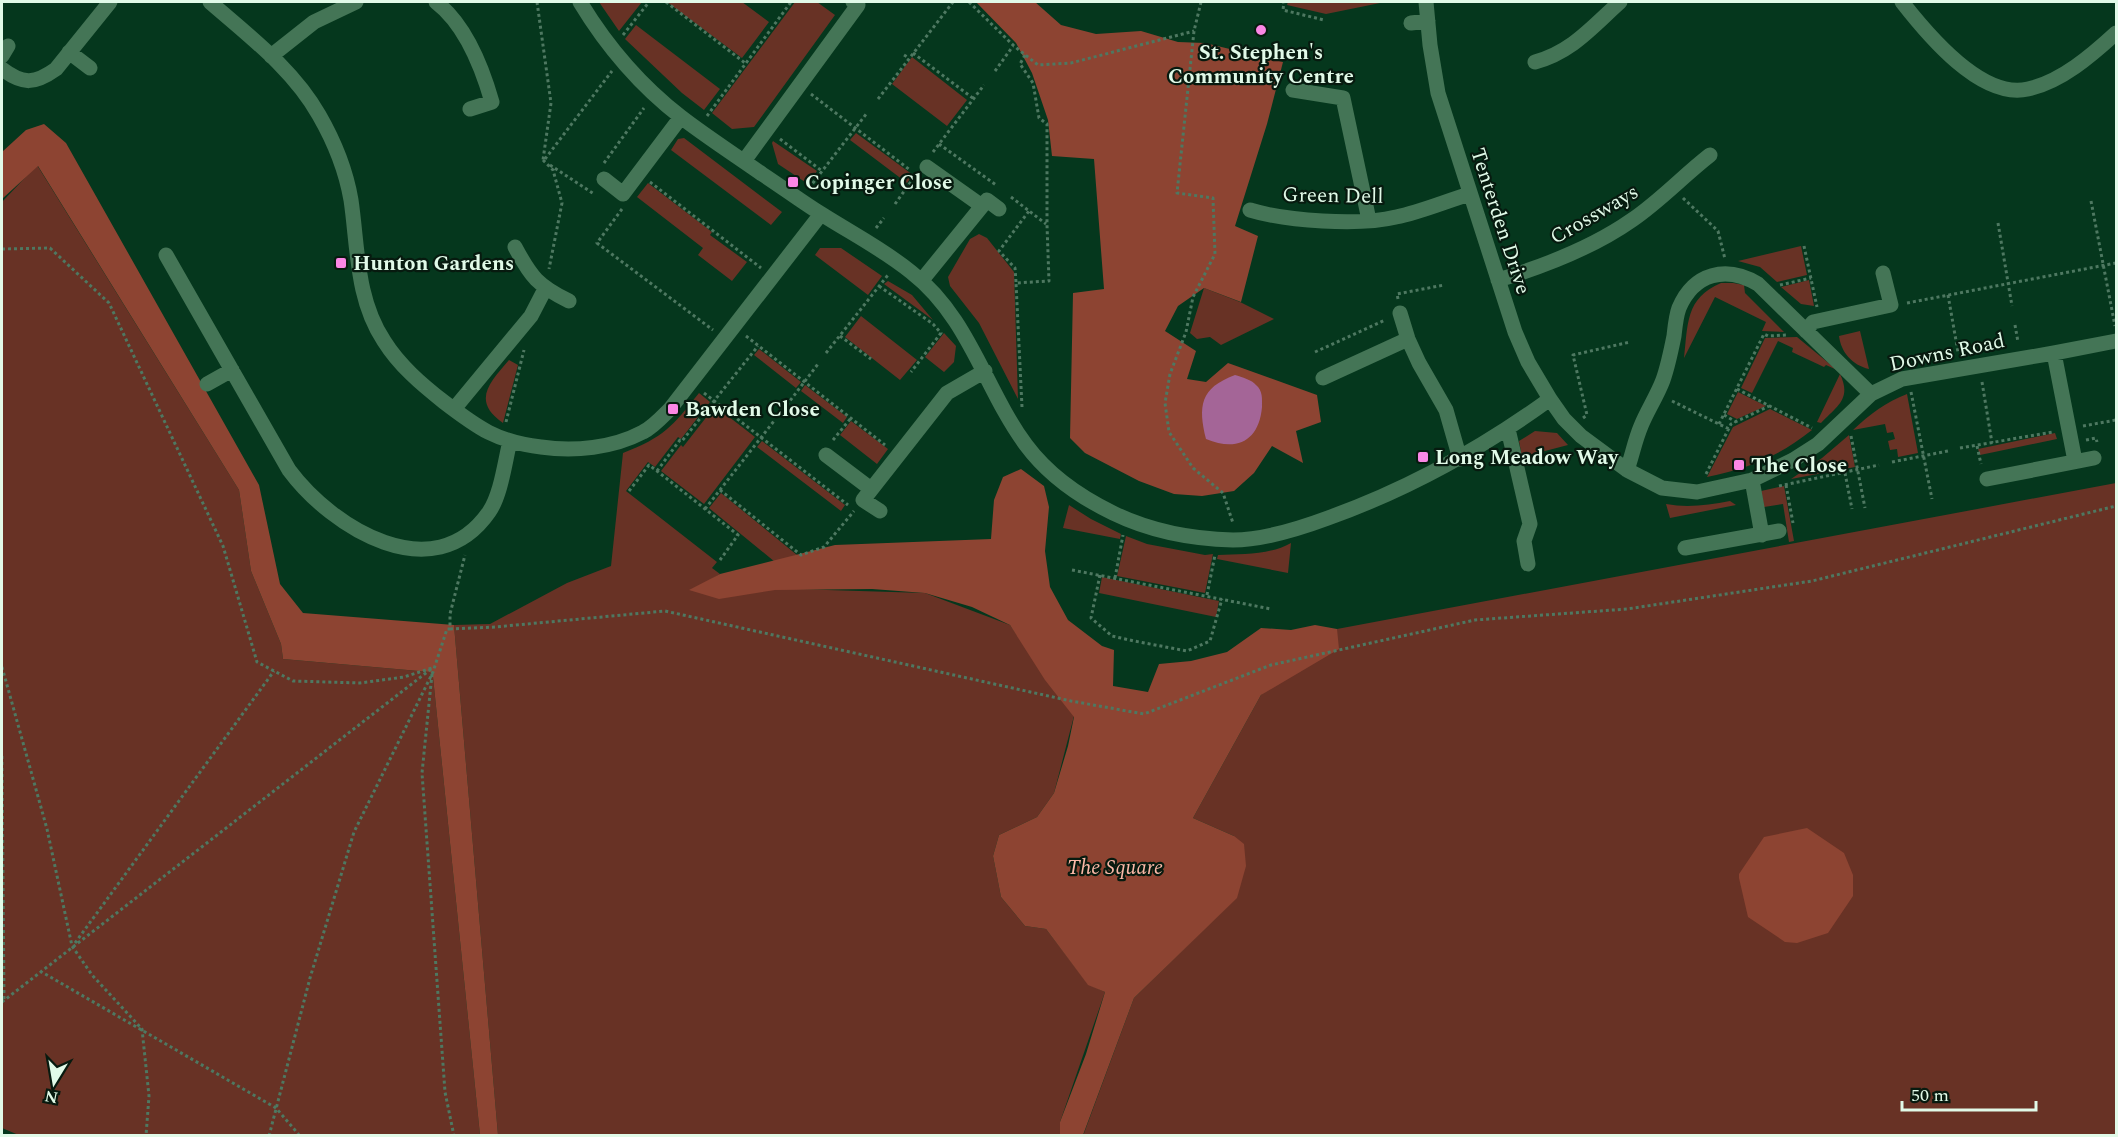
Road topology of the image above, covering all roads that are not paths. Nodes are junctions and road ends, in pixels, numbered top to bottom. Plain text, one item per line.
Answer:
1 (110, 2) edge
2 (210, 2) edge
3 (356, 2) edge
4 (436, 2) edge
5 (580, 2) edge
6 (853, 2) edge
7 (1426, 2) edge
8 (1620, 2) edge
9 (1902, 2) edge
10 (1428, 21) junction
11 (1411, 23) dead end
12 (2116, 33) edge
13 (69, 52) junction
14 (271, 56) junction
15 (1535, 62) dead end
16 (90, 68) dead end
17 (2, 69) edge
18 (1293, 90) dead end
19 (470, 109) dead end
20 (681, 117) junction
21 (744, 161) junction
22 (928, 162) road end
23 (1705, 163) dead end
24 (599, 175) road end
25 (1470, 194) junction
26 (982, 206) junction
27 (999, 209) dead end
28 (820, 214) junction
29 (1257, 216) dead end
30 (1369, 220) junction
31 (515, 247) dead end
32 (166, 255) dead end
33 (1884, 273) dead end
34 (922, 280) junction
35 (1498, 280) junction
36 (545, 289) junction
37 (568, 301) dead end
38 (1400, 313) road end
39 (1808, 333) junction
40 (1408, 339) junction
41 (2116, 341) edge
42 (2054, 353) junction
43 (232, 370) junction
44 (985, 371) junction
45 (1323, 378) dead end
46 (207, 384) dead end
47 (1871, 394) junction
48 (1550, 399) junction
49 (454, 409) junction
50 (1508, 429) junction
51 (1577, 432) joint
52 (506, 440) junction
53 (826, 455) dead end
54 (2094, 458) dead end
55 (1460, 459) junction
56 (2075, 461) junction
57 (1627, 470) junction
58 (1987, 479) dead end
59 (1753, 485) junction
60 (863, 500) junction
61 (880, 511) dead end
62 (1779, 531) dead end
63 (1762, 534) junction
64 (1685, 548) dead end
65 (1528, 564) dead end

1 - 13 street
2 - 14 street
3 - 14 street
4 - 19 street
5 - 20 street
6 - 21 street
7 - 10 street, Tenterden Drive
8 - 15 street
9 - 12 street
10 - 11 street
10 - 25 street, Tenterden Drive
13 - 16 street
13 - 17 street
14 - 49 street
18 - 30 street
20 - 21 street
20 - 24 street
21 - 28 street
22 - 26 street
23 - 35 street, Crossways
25 - 30 street, Green Dell
25 - 35 street, Tenterden Drive
26 - 27 street
26 - 34 street
28 - 34 street
28 - 52 street
29 - 30 street, Green Dell
31 - 36 street
32 - 43 street
33 - 39 street
34 - 44 street
35 - 48 street, Tenterden Drive
36 - 37 street
36 - 49 street
38 - 40 street
39 - 47 street
39 - 57 street
40 - 45 street
40 - 55 street
41 - 42 street, Downs Road
42 - 47 street, Downs Road
42 - 56 street
43 - 46 street
43 - 52 street
44 - 55 street
44 - 60 street
47 - 59 street, Downs Road
48 - 50 street
48 - 51 street, Tenterden Drive
49 - 52 street
50 - 55 street
50 - 65 street
51 - 57 street, Downs Road
53 - 60 street
54 - 56 street
56 - 58 street
57 - 59 street, Downs Road
59 - 63 street
60 - 61 street
62 - 63 street
63 - 64 street

